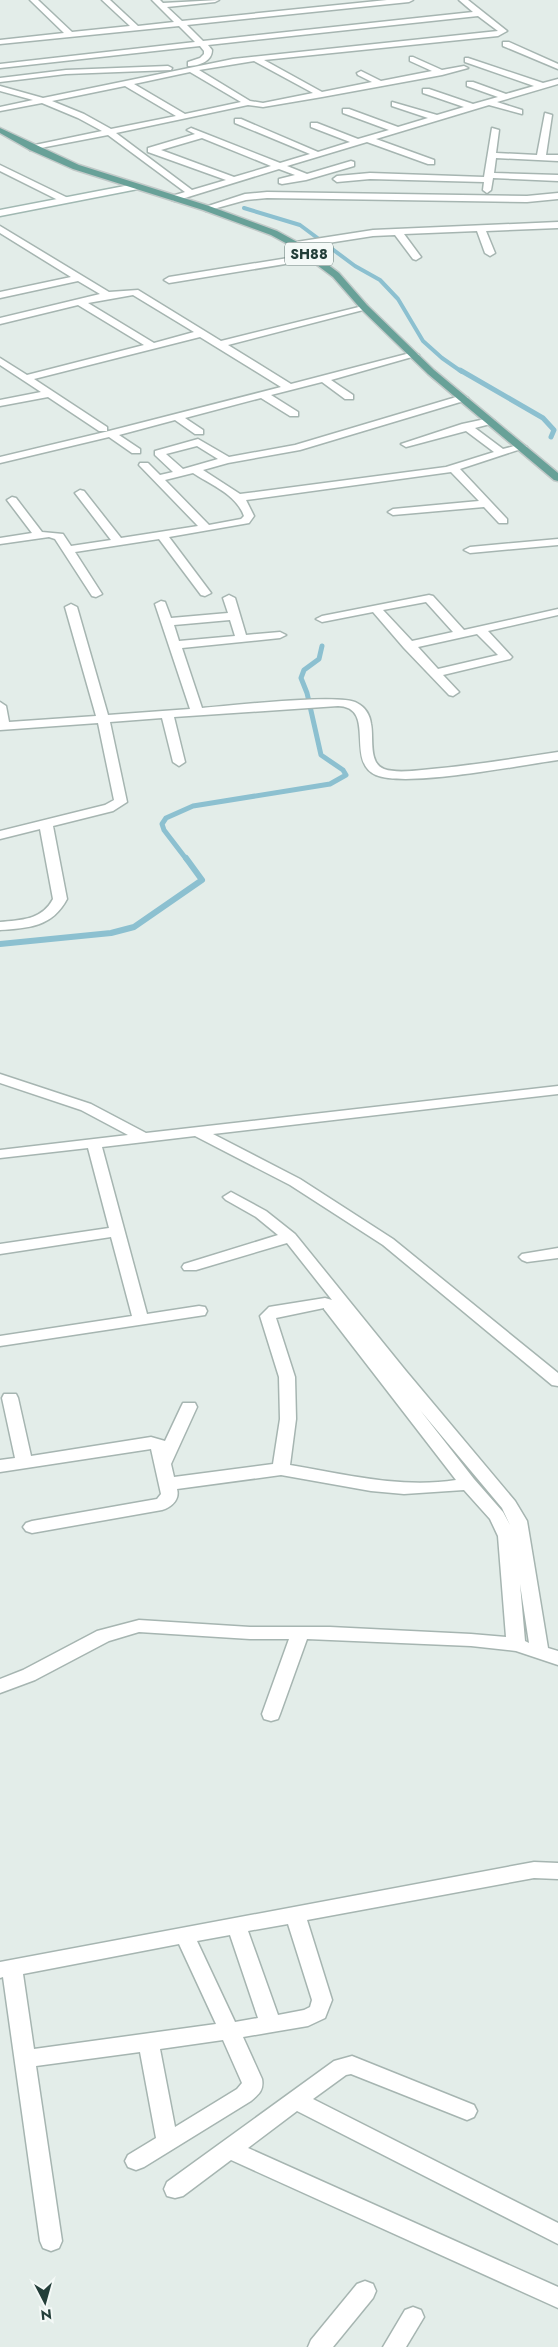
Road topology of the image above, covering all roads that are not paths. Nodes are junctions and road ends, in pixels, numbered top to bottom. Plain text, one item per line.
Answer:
1 (34, 0) edge
2 (106, 0) edge
3 (214, 0) edge
4 (308, 0) edge
5 (409, 0) edge
6 (464, 0) edge
7 (377, 1) edge
8 (158, 3) edge
9 (320, 9) junction
10 (481, 13) junction
11 (328, 15) dead end
12 (335, 21) dead end
13 (181, 24) junction
14 (342, 27) junction
15 (136, 28) junction
16 (0, 35) edge
17 (70, 35) junction
18 (3, 42) edge
19 (201, 43) junction
20 (506, 44) dead end
21 (365, 47) junction
22 (256, 58) junction
23 (413, 59) dead end
24 (0, 66) edge
25 (558, 67) edge
26 (192, 70) junction
27 (361, 73) dead end
28 (442, 73) junction
29 (0, 80) edge
30 (558, 81) edge
31 (128, 84) junction
32 (381, 84) junction
33 (470, 84) dead end
34 (543, 86) junction
35 (0, 88) edge
36 (426, 91) dead end
37 (322, 95) junction
38 (506, 97) junction
39 (43, 100) junction
40 (489, 102) junction
41 (248, 103) junction
42 (395, 104) dead end
43 (472, 107) junction
44 (0, 109) edge
45 (346, 111) dead end
46 (519, 112) dead end
47 (548, 115) dead end
48 (183, 116) junction
49 (436, 118) junction
50 (238, 121) dead end
51 (314, 125) dead end
52 (0, 130) edge
53 (191, 130) dead end
54 (397, 130) junction
55 (495, 130) dead end
56 (108, 131) junction
57 (202, 135) junction
58 (363, 140) junction
59 (33, 148) junction
60 (152, 149) junction
61 (319, 153) junction
62 (136, 154) junction
63 (492, 156) junction
64 (541, 158) junction
65 (558, 158) edge
66 (431, 162) dead end
67 (351, 164) junction
68 (280, 166) junction
69 (360, 167) dead end
70 (0, 168) edge
71 (303, 176) junction
72 (490, 177) junction
73 (558, 178) edge
74 (337, 179) dead end
75 (234, 180) junction
76 (282, 181) dead end
77 (135, 187) junction
78 (528, 188) junction
79 (191, 193) junction
80 (558, 196) edge
81 (175, 198) junction
82 (486, 198) junction
83 (66, 200) junction
84 (206, 208) junction
85 (0, 213) edge
86 (558, 225) edge
87 (480, 228) junction
88 (0, 229) edge
89 (398, 232) junction
90 (296, 245) junction
91 (490, 253) dead end
92 (313, 257) junction
93 (416, 257) dead end
94 (78, 278) junction
95 (168, 280) dead end
96 (0, 295) edge
97 (107, 295) junction
98 (80, 302) junction
99 (364, 307) junction
100 (0, 321) edge
101 (203, 333) junction
102 (221, 344) junction
103 (153, 346) junction
104 (412, 353) junction
105 (0, 361) edge
106 (26, 378) junction
107 (324, 379) junction
108 (285, 385) junction
109 (49, 394) junction
110 (263, 394) junction
111 (349, 397) dead end
112 (463, 398) junction
113 (0, 403) edge
114 (294, 414) dead end
115 (177, 417) junction
116 (490, 420) junction
117 (466, 426) junction
118 (107, 432) junction
119 (199, 432) dead end
120 (406, 444) dead end
121 (522, 447) junction
122 (136, 451) dead end
123 (0, 453) edge
124 (501, 453) junction
125 (0, 460) edge
126 (227, 460) junction
127 (144, 465) dead end
128 (453, 468) junction
129 (194, 469) junction
130 (182, 473) junction
131 (558, 478) edge
132 (158, 479) junction
133 (80, 492) dead end
134 (237, 498) junction
135 (12, 500) dead end
136 (487, 504) junction
137 (393, 512) dead end
138 (503, 522) dead end
139 (206, 528) junction
140 (39, 535) junction
141 (162, 535) junction
142 (0, 541) edge
143 (118, 542) junction
144 (558, 542) edge
145 (68, 550) junction
146 (470, 550) dead end
147 (205, 593) dead end
148 (96, 594) dead end
149 (229, 598) dead end
150 (161, 604) dead end
151 (72, 607) dead end
152 (375, 608) junction
153 (558, 612) edge
154 (235, 616) junction
155 (322, 619) dead end
156 (167, 622) junction
157 (480, 630) junction
158 (461, 634) junction
159 (280, 635) dead end
160 (242, 639) junction
161 (174, 645) junction
162 (408, 646) junction
163 (435, 673) junction
164 (454, 692) dead end
165 (0, 706) edge
166 (197, 712) junction
167 (167, 714) junction
168 (103, 718) junction
169 (2, 726) edge
170 (558, 756) edge
171 (179, 762) dead end
172 (46, 824) junction
173 (0, 835) edge
174 (0, 926) edge
175 (0, 1078) edge
176 (558, 1090) edge
177 (198, 1132) junction
178 (145, 1138) junction
179 (94, 1144) junction
180 (0, 1154) edge
181 (231, 1197) dead end
182 (118, 1231) junction
183 (290, 1237) junction
184 (0, 1249) edge
185 (558, 1253) edge
186 (527, 1257) dead end
187 (190, 1267) dead end
188 (199, 1311) dead end
189 (141, 1320) junction
190 (0, 1341) edge
191 (558, 1381) edge
192 (10, 1398) dead end
193 (189, 1407) dead end
194 (24, 1463) junction
195 (163, 1463) junction
196 (0, 1466) edge
197 (281, 1469) junction
198 (468, 1483) junction
199 (168, 1484) junction
200 (32, 1526) dead end
201 (300, 1633) junction
202 (516, 1645) junction
203 (540, 1652) junction
204 (558, 1658) edge
205 (0, 1686) edge
206 (272, 1714) dead end
207 (558, 1870) edge
208 (295, 1914) junction
209 (236, 1925) junction
210 (184, 1935) junction
211 (6, 1969) edge
212 (271, 2025) junction
213 (230, 2031) junction
214 (148, 2042) junction
215 (25, 2059) junction
216 (296, 2100) junction
217 (467, 2111) dead end
218 (167, 2142) junction
219 (229, 2150) junction
220 (136, 2161) dead end
221 (175, 2190) dead end
222 (558, 2234) edge
223 (51, 2241) dead end
224 (365, 2291) dead end
225 (558, 2298) edge
226 (413, 2316) dead end
227 (319, 2347) edge
228 (394, 2347) edge

1 - 17 street
2 - 15 street
3 - 8 street
4 - 9 street
5 - 7 street
6 - 10 street
7 - 9 street
8 - 13 street
9 - 11 street
9 - 13 street
10 - 14 street
10 - 21 street
12 - 14 street
13 - 15 street
13 - 19 street
14 - 19 street
14 - 21 street
15 - 17 street
16 - 18 street
17 - 18 street
19 - 24 street
19 - 29 street
20 - 25 street
21 - 22 street
22 - 26 street
22 - 37 street
23 - 28 street
26 - 31 street
26 - 41 street
27 - 32 street
28 - 32 street
28 - 34 street
30 - 34 street
31 - 39 street
31 - 48 street
32 - 37 street
33 - 38 street
34 - 38 street
35 - 39 street
36 - 43 street
37 - 41 street
38 - 40 street
39 - 44 street
39 - 56 street
40 - 43 street
40 - 46 street
41 - 48 street
42 - 49 street
43 - 49 street
45 - 54 street
47 - 64 street
48 - 56 street
49 - 54 street
50 - 61 street
51 - 58 street
52 - 59 main road, SH88
53 - 57 street
54 - 58 street
55 - 63 street
56 - 59 street
56 - 62 street
57 - 60 street
57 - 68 street
58 - 61 street
58 - 66 street
59 - 77 main road, SH88
60 - 62 street
60 - 75 street
61 - 67 street
61 - 68 street
62 - 79 street
63 - 64 street
63 - 72 street
64 - 65 street
67 - 69 street
67 - 71 street
68 - 71 street
68 - 75 street
70 - 83 street
71 - 76 street
72 - 74 street
72 - 78 street
72 - 82 street
73 - 78 street
75 - 79 street
77 - 81 main road, SH88
77 - 83 street
78 - 80 street
78 - 82 street
79 - 81 street
81 - 84 main road, SH88
82 - 84 street
83 - 85 street
84 - 90 main road, SH88
86 - 87 street
87 - 89 street
87 - 91 street
88 - 94 street
89 - 90 street
89 - 93 street
90 - 92 main road, SH88
92 - 95 street
92 - 99 main road, SH88
94 - 96 street
94 - 97 street
97 - 98 street
97 - 101 street
98 - 100 street
98 - 103 street
99 - 102 street
99 - 104 main road, SH88
101 - 102 street
101 - 103 street
102 - 108 street
103 - 106 street
104 - 107 street
104 - 108 street
104 - 112 main road, SH88
105 - 106 street
106 - 109 street
107 - 108 street
107 - 111 street
108 - 110 street
108 - 118 street
109 - 113 street
109 - 118 street
110 - 114 street
110 - 115 street
112 - 116 main road, SH88
112 - 126 street
115 - 118 street
115 - 119 street
116 - 117 street
116 - 121 main road, SH88
117 - 120 street
117 - 124 street
118 - 122 street
118 - 123 street
118 - 125 street
121 - 124 street
121 - 131 main road, SH88
124 - 128 street
126 - 129 street
126 - 130 street
127 - 132 street
128 - 134 street
128 - 136 street
129 - 130 street
129 - 134 street
130 - 132 street
132 - 139 street
133 - 143 street
134 - 139 street
135 - 140 street
136 - 137 street
136 - 138 street
139 - 141 street
140 - 142 street
140 - 145 street
141 - 143 street
141 - 147 street
143 - 145 street
144 - 146 street
145 - 148 street
149 - 154 street
150 - 156 street
151 - 168 street
152 - 155 street
152 - 158 street
152 - 162 street
153 - 157 street
154 - 156 street
154 - 160 street
156 - 161 street
157 - 158 street
157 - 163 street
158 - 162 street
159 - 160 street
160 - 161 street
161 - 166 street
162 - 163 street
163 - 164 street
165 - 169 street
166 - 167 street
166 - 170 street
167 - 168 street
167 - 171 street
168 - 169 street
168 - 172 street
172 - 173 street
172 - 174 street
175 - 178 street
176 - 177 street
177 - 178 street
177 - 191 street
178 - 179 street
179 - 180 street
179 - 182 street
181 - 183 street
182 - 184 street
182 - 189 street
183 - 187 street
183 - 203 street
185 - 186 street
188 - 189 street
189 - 190 street
192 - 194 street
193 - 195 street
194 - 195 street
194 - 196 street
195 - 199 street
197 - 198 street
197 - 198 street
197 - 199 street
198 - 202 street
199 - 200 street
201 - 202 street
201 - 205 street
201 - 206 street
202 - 203 street
203 - 204 street
207 - 208 street
208 - 209 street
208 - 212 street
209 - 210 street
209 - 212 street
210 - 211 street
210 - 213 street
211 - 215 street
212 - 213 street
213 - 214 street
213 - 218 street
214 - 215 street
214 - 218 street
215 - 223 street
216 - 217 street
216 - 219 street
216 - 222 street
218 - 220 street
219 - 221 street
219 - 225 street
224 - 227 street
226 - 228 street

